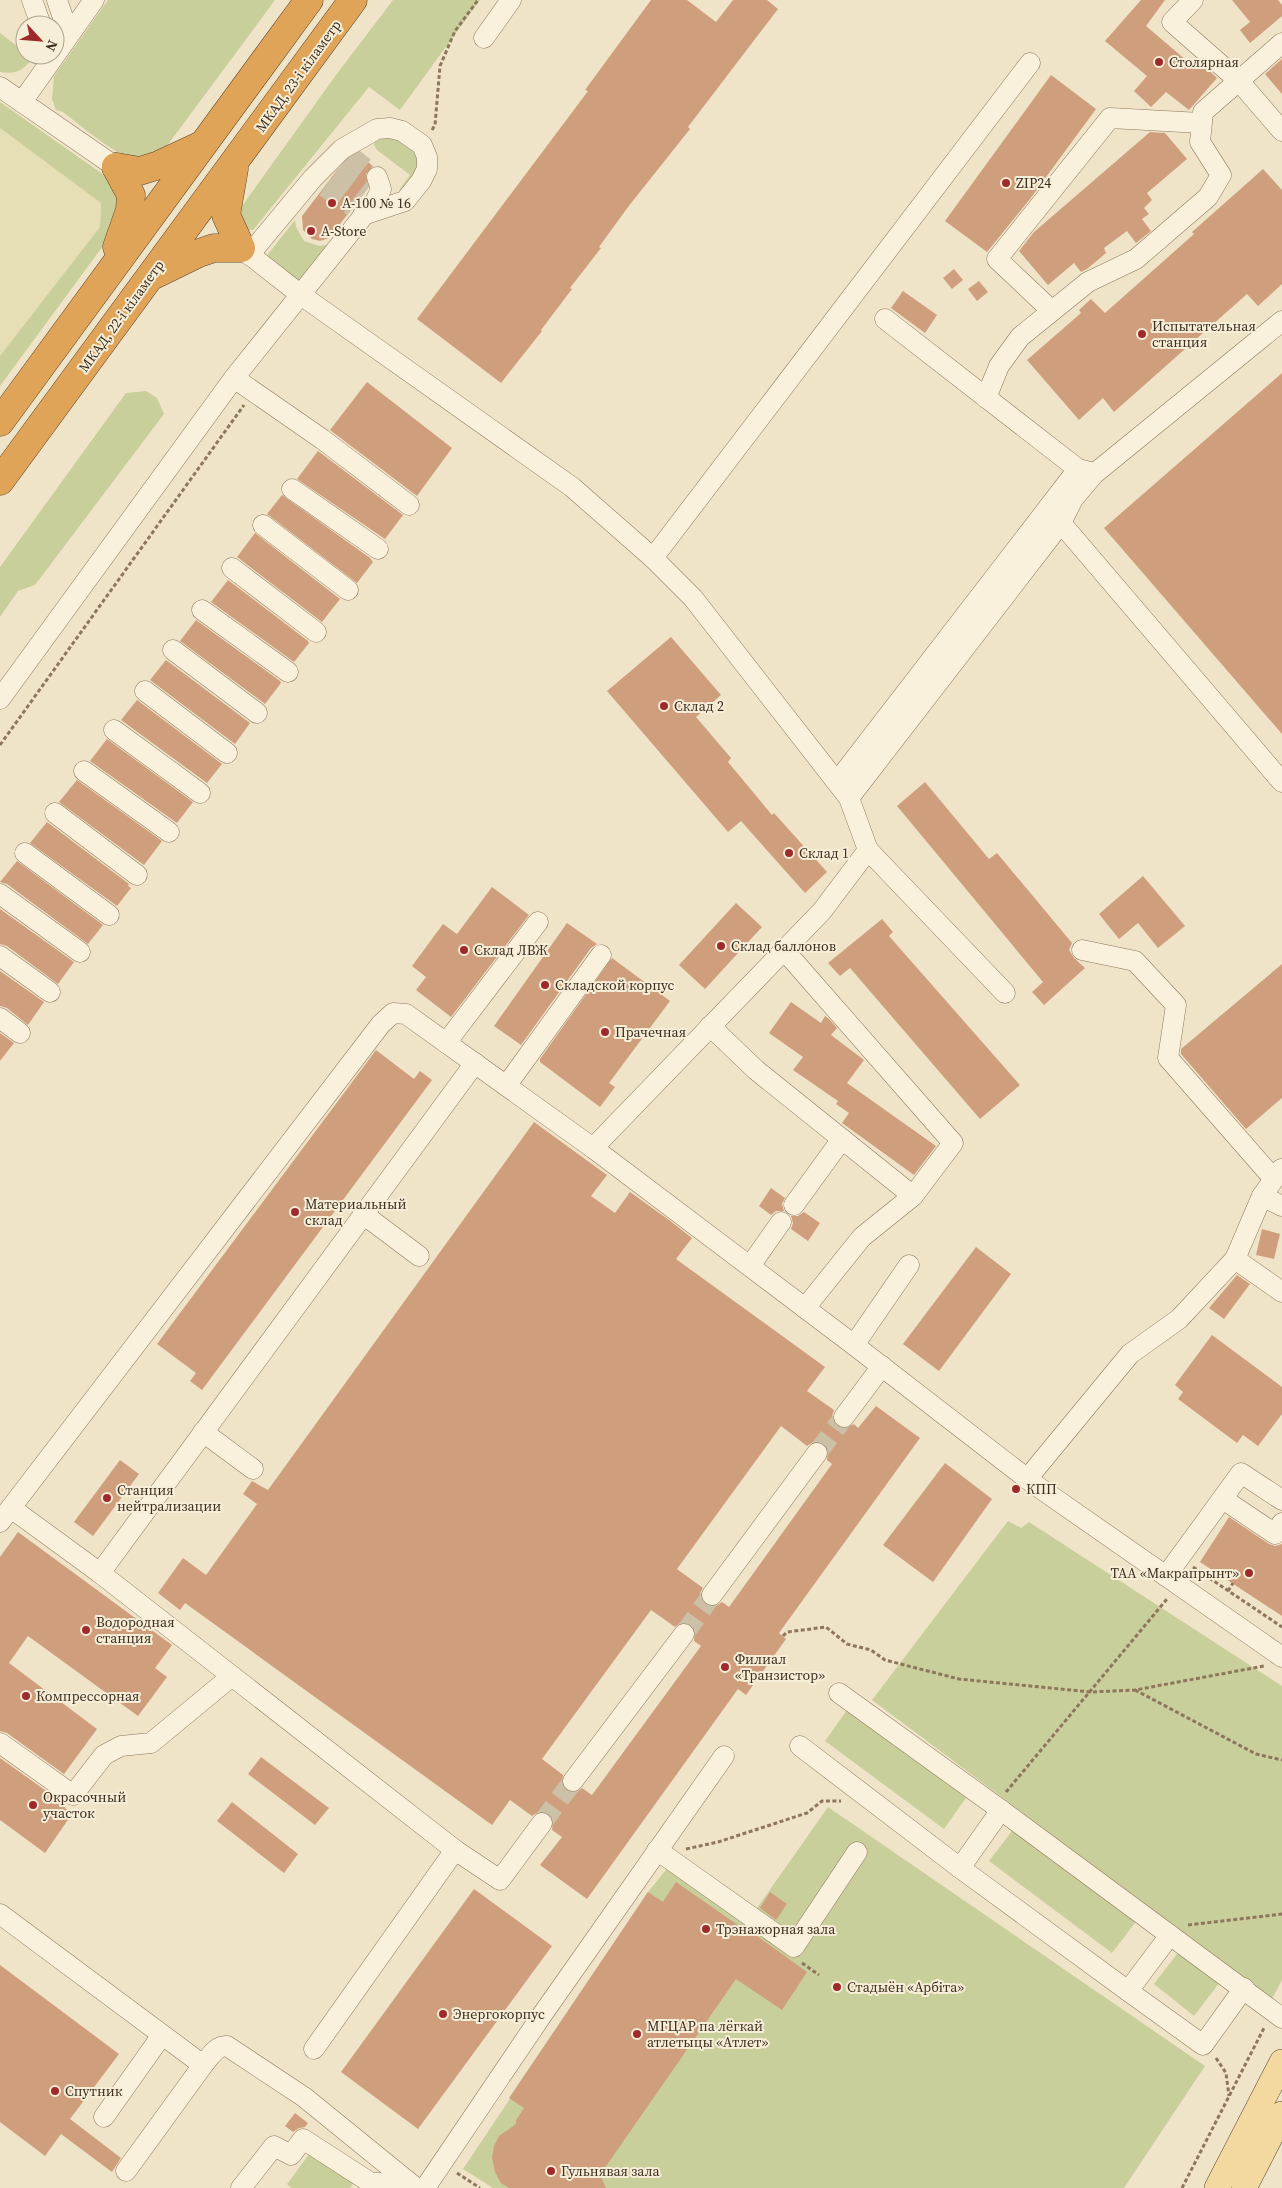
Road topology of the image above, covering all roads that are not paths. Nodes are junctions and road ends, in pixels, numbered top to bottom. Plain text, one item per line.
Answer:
1 (32, 0) edge
2 (56, 0) edge
3 (309, 0) edge
4 (353, 0) edge
5 (511, 0) edge
6 (1193, 0) edge
7 (86, 4) edge
8 (37, 15) edge
9 (69, 35) junction
10 (484, 38) dead end
11 (65, 40) edge
12 (1282, 43) edge
13 (1030, 63) dead end
14 (47, 65) edge
15 (1238, 80) junction
16 (0, 87) edge
17 (22, 102) junction
18 (1202, 123) junction
19 (1282, 131) edge
20 (210, 137) junction
21 (239, 155) junction
22 (116, 167) junction
23 (245, 252) junction
24 (107, 274) junction
25 (150, 278) junction
26 (301, 295) junction
27 (1052, 311) junction
28 (885, 319) dead end
29 (1282, 321) edge
30 (234, 378) junction
31 (986, 398) junction
32 (0, 422) edge
33 (1086, 471) junction
34 (0, 481) edge
35 (292, 489) dead end
36 (409, 505) dead end
37 (1061, 522) junction
38 (262, 525) dead end
39 (378, 549) dead end
40 (653, 558) junction
41 (232, 568) dead end
42 (348, 590) dead end
43 (202, 610) dead end
44 (316, 632) dead end
45 (173, 650) dead end
46 (288, 672) dead end
47 (145, 691) dead end
48 (0, 699) edge
49 (257, 713) dead end
50 (114, 730) dead end
51 (227, 753) dead end
52 (84, 771) dead end
53 (837, 782) junction
54 (1282, 782) edge
55 (200, 793) dead end
56 (849, 798) junction
57 (55, 813) dead end
58 (169, 832) dead end
59 (868, 850) junction
60 (24, 853) dead end
61 (137, 874) dead end
62 (0, 894) edge
63 (109, 915) dead end
64 (538, 922) dead end
65 (784, 950) junction
66 (1082, 950) dead end
67 (80, 952) dead end
68 (601, 955) dead end
69 (0, 956) edge
70 (50, 992) dead end
71 (1005, 993) dead end
72 (0, 1018) edge
73 (710, 1026) junction
74 (20, 1032) dead end
75 (446, 1043) junction
76 (474, 1063) junction
77 (506, 1086) junction
78 (842, 1139) junction
79 (592, 1148) junction
80 (1278, 1173) edge
81 (913, 1196) junction
82 (1262, 1196) junction
83 (794, 1205) dead end
84 (1282, 1206) edge
85 (363, 1214) junction
86 (781, 1222) dead end
87 (419, 1256) dead end
88 (1235, 1259) junction
89 (909, 1265) dead end
90 (750, 1266) junction
91 (1282, 1292) edge
92 (805, 1308) junction
93 (854, 1344) junction
94 (882, 1366) junction
95 (844, 1417) tunnel mouth
96 (203, 1432) junction
97 (817, 1453) tunnel mouth
98 (253, 1469) dead end
99 (1027, 1479) junction
100 (1223, 1500) junction
101 (1282, 1500) edge
102 (5, 1515) edge
103 (1282, 1523) edge
104 (100, 1572) junction
105 (1172, 1580) junction
106 (712, 1595) tunnel mouth
107 (684, 1634) tunnel mouth
108 (1277, 1661) edge
109 (232, 1676) junction
110 (839, 1693) dead end
111 (0, 1743) edge
112 (800, 1746) dead end
113 (724, 1756) dead end
114 (573, 1782) tunnel mouth
115 (998, 1808) junction
116 (542, 1823) tunnel mouth
117 (456, 1850) junction
118 (857, 1852) dead end
119 (663, 1855) junction
120 (960, 1868) junction
121 (0, 1914) edge
122 (1165, 1932) junction
123 (1244, 1988) junction
124 (1128, 1991) junction
125 (1278, 2014) edge
126 (162, 2035) junction
127 (314, 2049) dead end
128 (1282, 2062) edge
129 (203, 2065) junction
130 (1282, 2114) edge
131 (104, 2117) dead end
132 (126, 2171) dead end
133 (369, 2186) edge
134 (416, 2186) edge
135 (241, 2188) edge
136 (1217, 2188) edge
137 (1244, 2188) edge

1 - 8 street
2 - 9 street
3 - 20 highway
4 - 21 highway, МКАД, 23-і кіламетр
5 - 10 street
6 - 15 street
7 - 9 street
9 - 11 street
12 - 15 street
13 - 40 street
14 - 17 street
15 - 18 street
15 - 19 street
16 - 17 street
17 - 22 street
18 - 27 street
18 - 27 street
20 - 22 highway
20 - 24 highway
21 - 23 highway
21 - 25 highway, МКАД, 22-і кіламетр
22 - 24 highway
23 - 25 highway
23 - 26 street
23 - 26 street
24 - 32 highway
25 - 34 highway, МКАД, 22-і кіламетр
26 - 30 street
26 - 40 street
27 - 31 street
28 - 31 street
29 - 33 street
30 - 36 street
30 - 48 street
31 - 33 street
33 - 37 street
33 - 53 street
35 - 39 street
37 - 54 street
37 - 56 street
38 - 42 street
40 - 53 street
41 - 44 street
43 - 46 street
45 - 49 street
47 - 51 street
50 - 55 street
52 - 58 street
53 - 56 street
56 - 59 street
57 - 61 street
59 - 65 street
59 - 71 street
60 - 63 street
62 - 67 street
64 - 75 street
65 - 73 street
65 - 81 street
66 - 80 street
68 - 77 street
69 - 70 street
72 - 74 street
73 - 78 street
73 - 79 street
75 - 76 street
75 - 102 street
76 - 77 street
76 - 85 street
77 - 79 street
78 - 81 street
78 - 83 street
79 - 90 street
80 - 82 street
81 - 92 street
82 - 84 street
82 - 88 street
85 - 87 street
85 - 96 street
86 - 90 street
88 - 91 street
88 - 99 street
89 - 93 street
90 - 92 street
92 - 93 street
93 - 94 street
94 - 95 street
94 - 99 street
96 - 98 street
96 - 104 street
97 - 106 street
99 - 105 street
100 - 101 street
100 - 103 street
100 - 105 street
102 - 104 street
104 - 109 street
105 - 108 street
107 - 114 street
109 - 111 street
109 - 117 street
110 - 115 street
112 - 120 street
113 - 119 street
115 - 120 street
115 - 122 street
116 - 117 street
117 - 127 street
118 - 119 street
119 - 134 street
120 - 124 street
121 - 126 street
122 - 123 street
122 - 124 street
123 - 124 street
123 - 125 street
126 - 129 street
126 - 131 street
128 - 136 main road
129 - 132 street
129 - 134 street
130 - 137 main road
133 - 134 street
133 - 135 street

